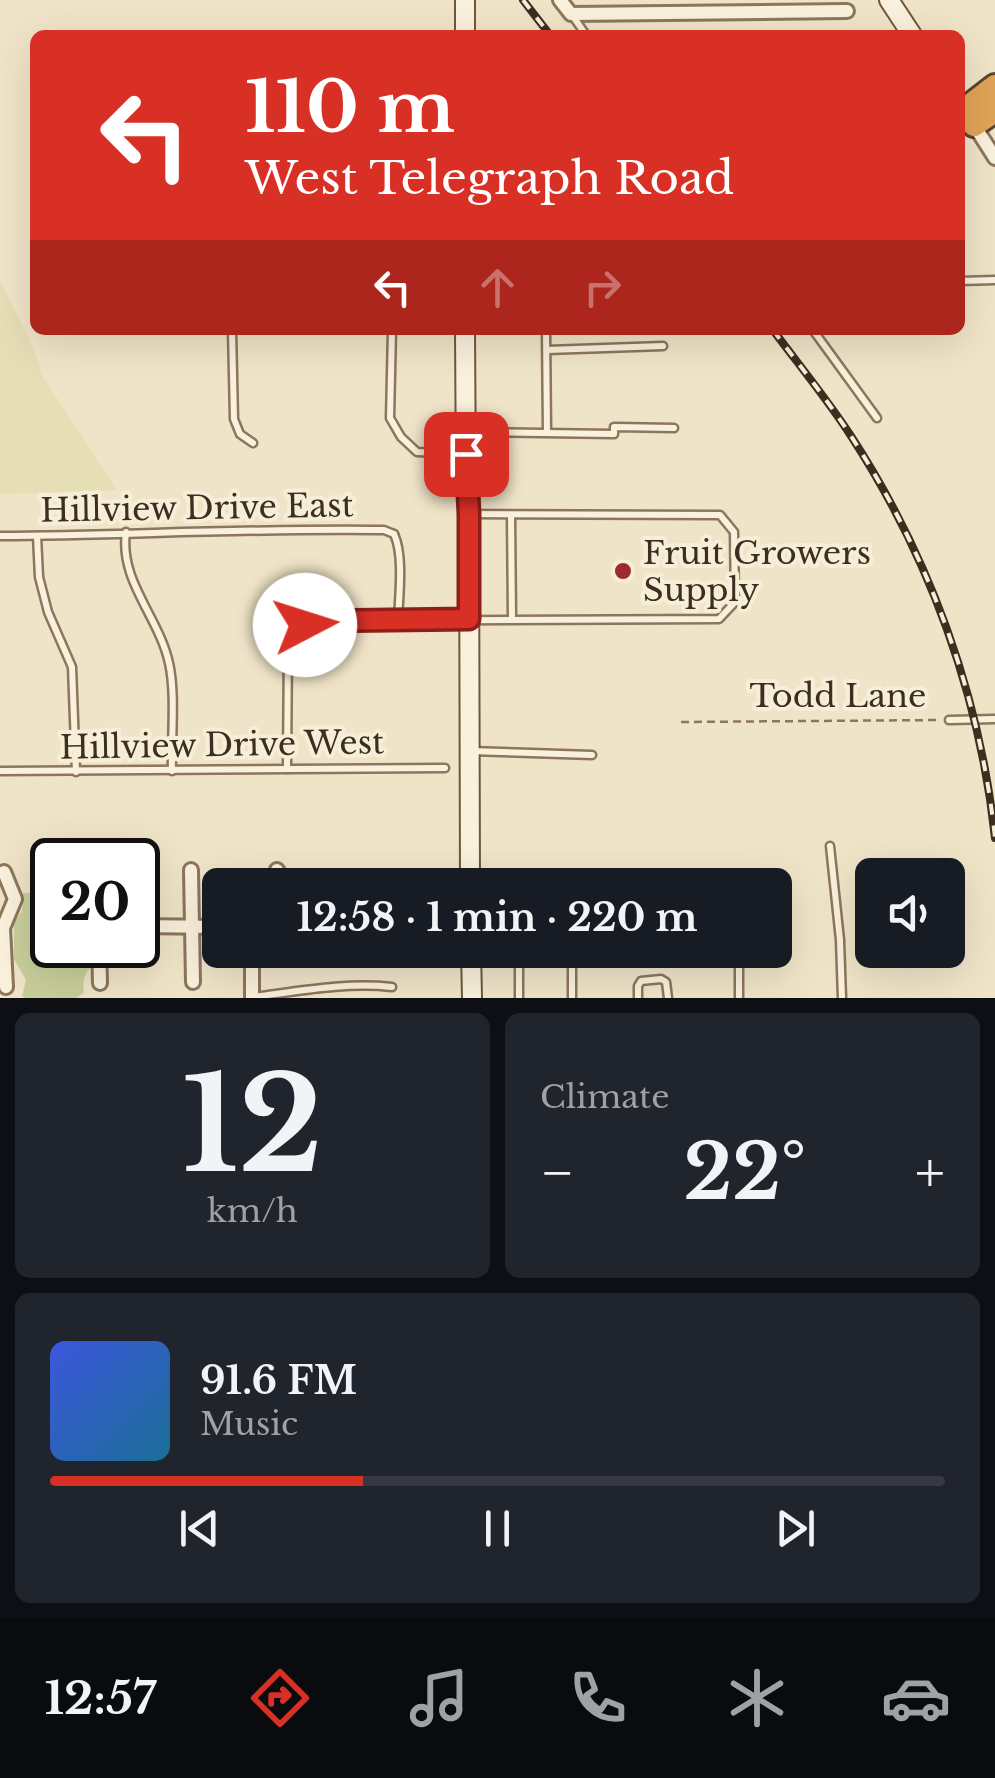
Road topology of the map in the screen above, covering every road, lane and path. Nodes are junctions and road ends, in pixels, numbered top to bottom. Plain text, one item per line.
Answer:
1 (465, 0) edge
2 (560, 0) edge
3 (889, 0) edge
4 (847, 11) dead end
5 (571, 14) junction
6 (464, 30) edge
7 (582, 30) edge
8 (909, 30) edge
9 (995, 86) edge
10 (995, 111) edge
11 (965, 116) edge
12 (965, 117) edge
13 (965, 118) edge
14 (995, 158) edge
15 (995, 280) edge
16 (965, 281) edge
17 (232, 335) edge
18 (392, 335) edge
19 (465, 335) edge
20 (546, 335) edge
21 (818, 335) edge
22 (662, 346) dead end
23 (547, 350) junction
24 (877, 418) dead end
25 (674, 428) dead end
26 (466, 432) junction
27 (547, 432) junction
28 (253, 443) dead end
29 (466, 454) junction
30 (469, 514) junction
31 (511, 514) junction
32 (400, 526) dead end
33 (126, 532) junction
34 (394, 534) junction
35 (0, 536) edge
36 (37, 536) junction
37 (469, 619) junction
38 (512, 619) junction
39 (398, 620) junction
40 (995, 718) edge
41 (949, 720) joint
42 (681, 722) dead end
43 (469, 750) junction
44 (592, 755) dead end
45 (444, 768) dead end
46 (287, 769) junction
47 (0, 772) edge
48 (76, 772) junction
49 (172, 772) junction
50 (830, 846) dead end
51 (470, 868) edge
52 (191, 870) dead end
53 (4, 872) dead end
54 (160, 926) edge
55 (192, 926) junction
56 (202, 926) edge
57 (1, 928) edge
58 (100, 968) edge
59 (252, 968) edge
60 (471, 968) edge
61 (519, 968) edge
62 (572, 968) edge
63 (739, 968) edge
64 (193, 982) dead end
65 (100, 984) dead end
66 (6, 987) dead end
67 (392, 988) dead end
68 (252, 998) edge
69 (472, 998) edge
70 (518, 998) edge
71 (572, 998) edge
72 (638, 998) edge
73 (668, 998) edge
74 (739, 998) edge
75 (842, 998) edge

1 - 6 main road
2 - 5 street
3 - 8 main road
4 - 5 street
5 - 7 lane
9 - 11 highway
10 - 12 highway
13 - 14 street
15 - 16 lane
17 - 28 lane
18 - 29 lane
19 - 26 main road
20 - 23 lane
21 - 24 lane
22 - 23 lane
23 - 27 lane
25 - 27 lane
26 - 27 lane
26 - 29 main road
29 - 30 main road
30 - 31 lane
30 - 37 main road
31 - 38 lane
31 - 38 lane
32 - 34 lane
33 - 34 lane, Hillview Drive East
33 - 36 lane, Hillview Drive East
33 - 49 lane
34 - 39 lane
35 - 36 lane, Hillview Drive East
36 - 48 lane
37 - 38 lane
37 - 39 lane
37 - 43 main road
39 - 46 lane
40 - 41 lane, Todd Lane
41 - 42 path, Todd Lane
43 - 44 lane
43 - 51 main road
45 - 46 lane, Hillview Drive West
46 - 49 lane, Hillview Drive West
47 - 48 lane, Hillview Drive West
48 - 49 lane, Hillview Drive West
50 - 75 lane
52 - 55 street
53 - 57 street
54 - 55 street
55 - 56 street
55 - 64 street
57 - 66 street
58 - 65 street
59 - 68 street
60 - 69 main road
61 - 70 lane
62 - 71 lane
63 - 74 lane
67 - 68 lane
72 - 73 lane

